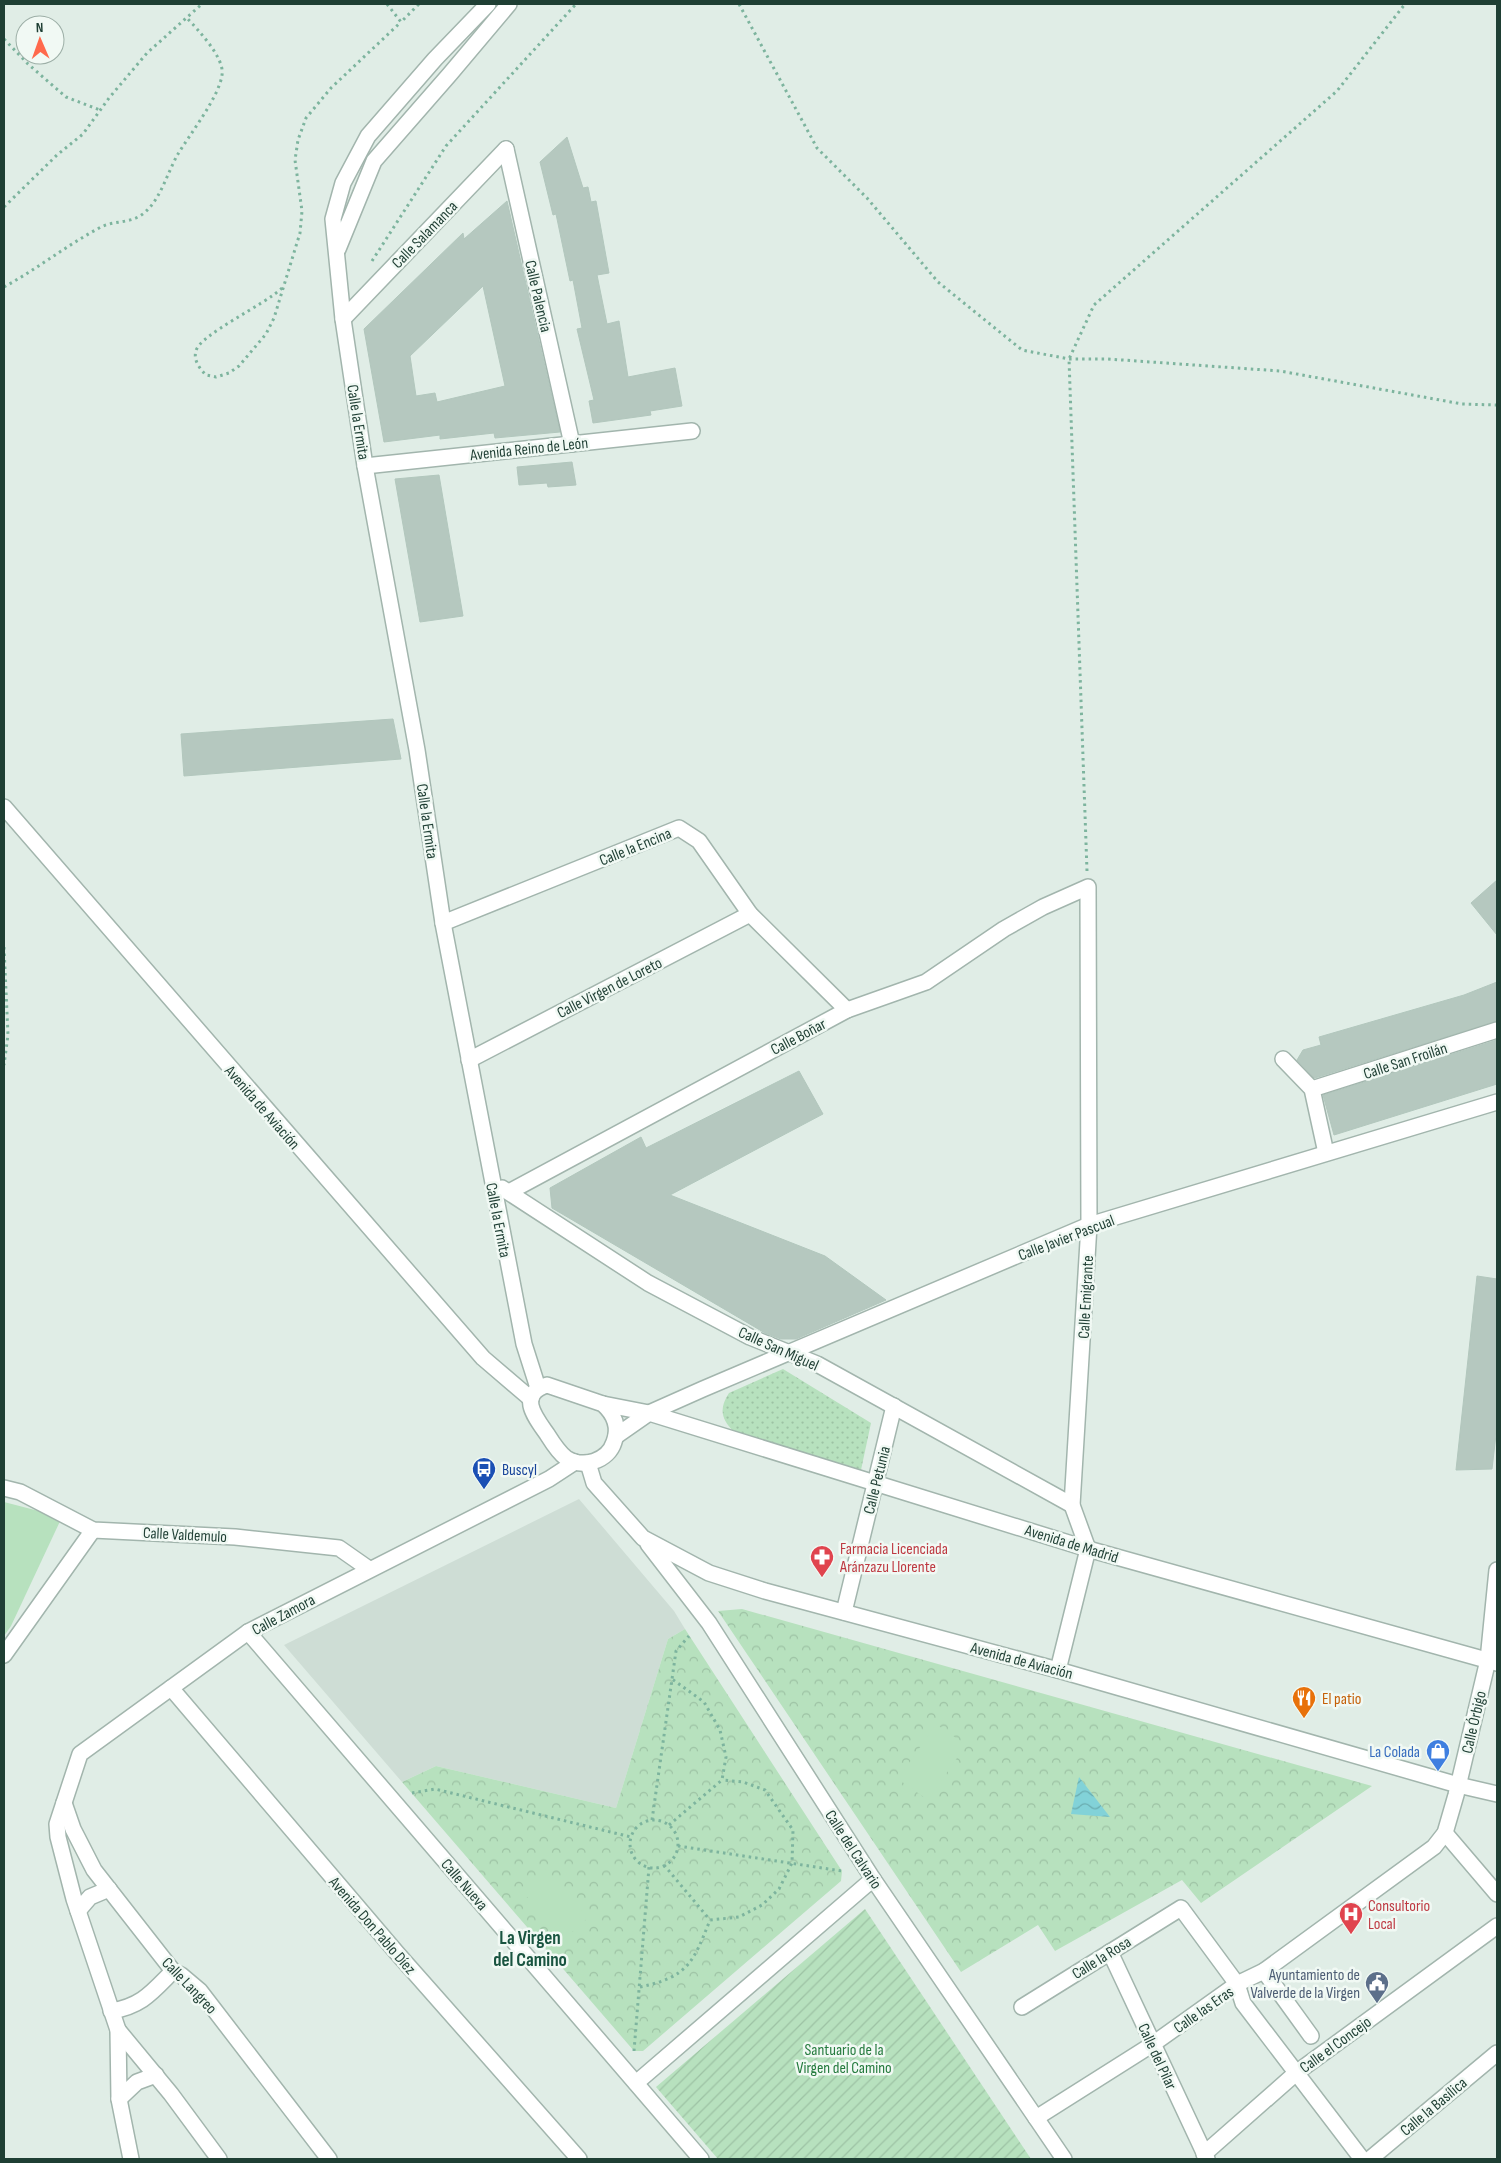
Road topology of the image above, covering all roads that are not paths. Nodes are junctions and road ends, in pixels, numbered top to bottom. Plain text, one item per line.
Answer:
1 (488, 4) edge
2 (509, 4) edge
3 (506, 149) joint
4 (337, 250) junction
5 (343, 319) junction
6 (692, 431) dead end
7 (572, 444) junction
8 (365, 466) junction
9 (4, 807) edge
10 (1088, 887) joint
11 (750, 914) junction
12 (443, 923) junction
13 (847, 1010) junction
14 (1497, 1030) edge
15 (1283, 1059) dead end
16 (469, 1060) junction
17 (1312, 1089) junction
18 (1497, 1102) edge
19 (1326, 1153) junction
20 (492, 1182) junction
21 (509, 1192) junction
22 (1089, 1225) junction
23 (790, 1353) junction
24 (535, 1394) junction
25 (603, 1404) junction
26 (894, 1406) junction
27 (649, 1413) junction
28 (616, 1436) junction
29 (558, 1450) junction
30 (581, 1462) junction
31 (549, 1479) junction
32 (874, 1484) junction
33 (4, 1488) edge
34 (1072, 1505) junction
35 (93, 1530) junction
36 (643, 1538) junction
37 (1088, 1548) junction
38 (369, 1569) junction
39 (1497, 1570) edge
40 (844, 1612) junction
41 (248, 1632) junction
42 (4, 1655) edge
43 (1492, 1662) edge
44 (1058, 1670) junction
45 (171, 1688) junction
46 (1458, 1785) junction
47 (1497, 1794) edge
48 (64, 1803) junction
49 (1445, 1833) junction
50 (873, 1879) junction
51 (109, 1889) junction
52 (1497, 1894) edge
53 (78, 1911) junction
54 (1497, 1926) edge
55 (1110, 1952) junction
56 (173, 1971) junction
57 (1264, 1971) junction
58 (1237, 1984) junction
59 (1022, 2007) dead end
60 (111, 2011) junction
61 (118, 2030) junction
62 (1311, 2036) dead end
63 (1153, 2044) junction
64 (1497, 2053) edge
65 (1296, 2073) junction
66 (156, 2075) junction
67 (636, 2083) junction
68 (120, 2099) junction
69 (1036, 2118) junction
70 (1206, 2157) edge
71 (131, 2159) edge
72 (219, 2159) edge
73 (329, 2159) edge
74 (579, 2159) edge
75 (702, 2159) edge
76 (1064, 2159) edge
77 (1362, 2159) edge
78 (1370, 2159) edge

1 - 4 street, Calle la Ermita
2 - 4 street
3 - 5 street, Calle Salamanca
3 - 7 street, Calle Palencia
4 - 5 street, Calle la Ermita
5 - 8 street, Calle la Ermita
6 - 7 street, Avenida Reino de León
7 - 8 street, Avenida Reino de León
8 - 12 street, Calle la Ermita
9 - 24 street, Avenida de Aviación
10 - 13 street, Calle Boñar
10 - 22 street, Calle Emigrante
11 - 12 street, Calle la Encina
11 - 13 street, Calle la Encina
11 - 16 street, Calle Virgen de Loreto
12 - 16 street, Calle la Ermita
13 - 21 street, Calle Boñar
14 - 17 street, Calle San Froilán
15 - 17 street
16 - 20 street, Calle la Ermita
17 - 19 street
18 - 19 street, Calle Javier Pascual
19 - 22 street, Calle Javier Pascual
20 - 21 street, Calle San Miguel
20 - 24 street, Calle la Ermita
21 - 23 street, Calle San Miguel
22 - 23 street, Calle Javier Pascual
22 - 34 street, Calle Emigrante
23 - 26 street, Calle San Miguel
23 - 27 street, Calle Javier Pascual
24 - 25 street
24 - 29 street
25 - 27 street
25 - 28 street
26 - 32 street, Calle Petunia
26 - 34 street, Calle San Miguel
27 - 28 street, Calle Javier Pascual
27 - 32 street, Avenida de Madrid
28 - 30 street
29 - 30 street
29 - 31 street
30 - 31 street, Calle Zamora
30 - 36 street, Avenida de Aviación
31 - 38 street, Calle Zamora
32 - 37 street, Avenida de Madrid
32 - 40 street, Calle Petunia
33 - 35 street, Calle Valdemulo
34 - 37 street, Calle Emigrante
35 - 38 street, Calle Valdemulo
35 - 42 street
36 - 40 street, Avenida de Aviación
36 - 50 street, Calle del Calvario
37 - 43 street, Avenida de Madrid
37 - 44 street
38 - 41 street, Calle Zamora
39 - 43 street, Calle Órbigo
40 - 44 street, Avenida de Aviación
41 - 45 street, Calle Zamora
41 - 67 street, Calle Nueva
43 - 46 street, Calle Órbigo
44 - 46 street, Avenida de Aviación
45 - 48 street, Calle Zamora
45 - 74 street, Avenida Don Pablo Díez
46 - 47 street, Avenida de Aviación
46 - 49 street, Calle las Eras
48 - 51 street, Calle Langreo
48 - 53 street, Calle Zamora
49 - 52 street
49 - 57 street, Calle las Eras
50 - 67 street
50 - 69 street, Calle del Calvario
51 - 53 street
51 - 56 street, Calle Langreo
53 - 60 street, Calle Zamora
54 - 65 street, Calle el Concejo
55 - 58 street, Calle la Rosa
55 - 59 street, Calle la Rosa
55 - 63 street, Calle del Pilar
56 - 60 street
56 - 73 street, Calle Langreo
57 - 58 street, Calle las Eras
57 - 62 street
58 - 63 street, Calle las Eras
58 - 65 street
60 - 61 street, Calle Zamora
61 - 66 street
61 - 68 street
63 - 69 street, Calle las Eras
63 - 70 street, Calle del Pilar
64 - 78 street, Calle la Basílica
65 - 70 street, Calle el Concejo
65 - 77 street
66 - 68 street
66 - 72 street
67 - 75 street, Calle Nueva
68 - 71 street
69 - 76 street, Calle del Calvario

